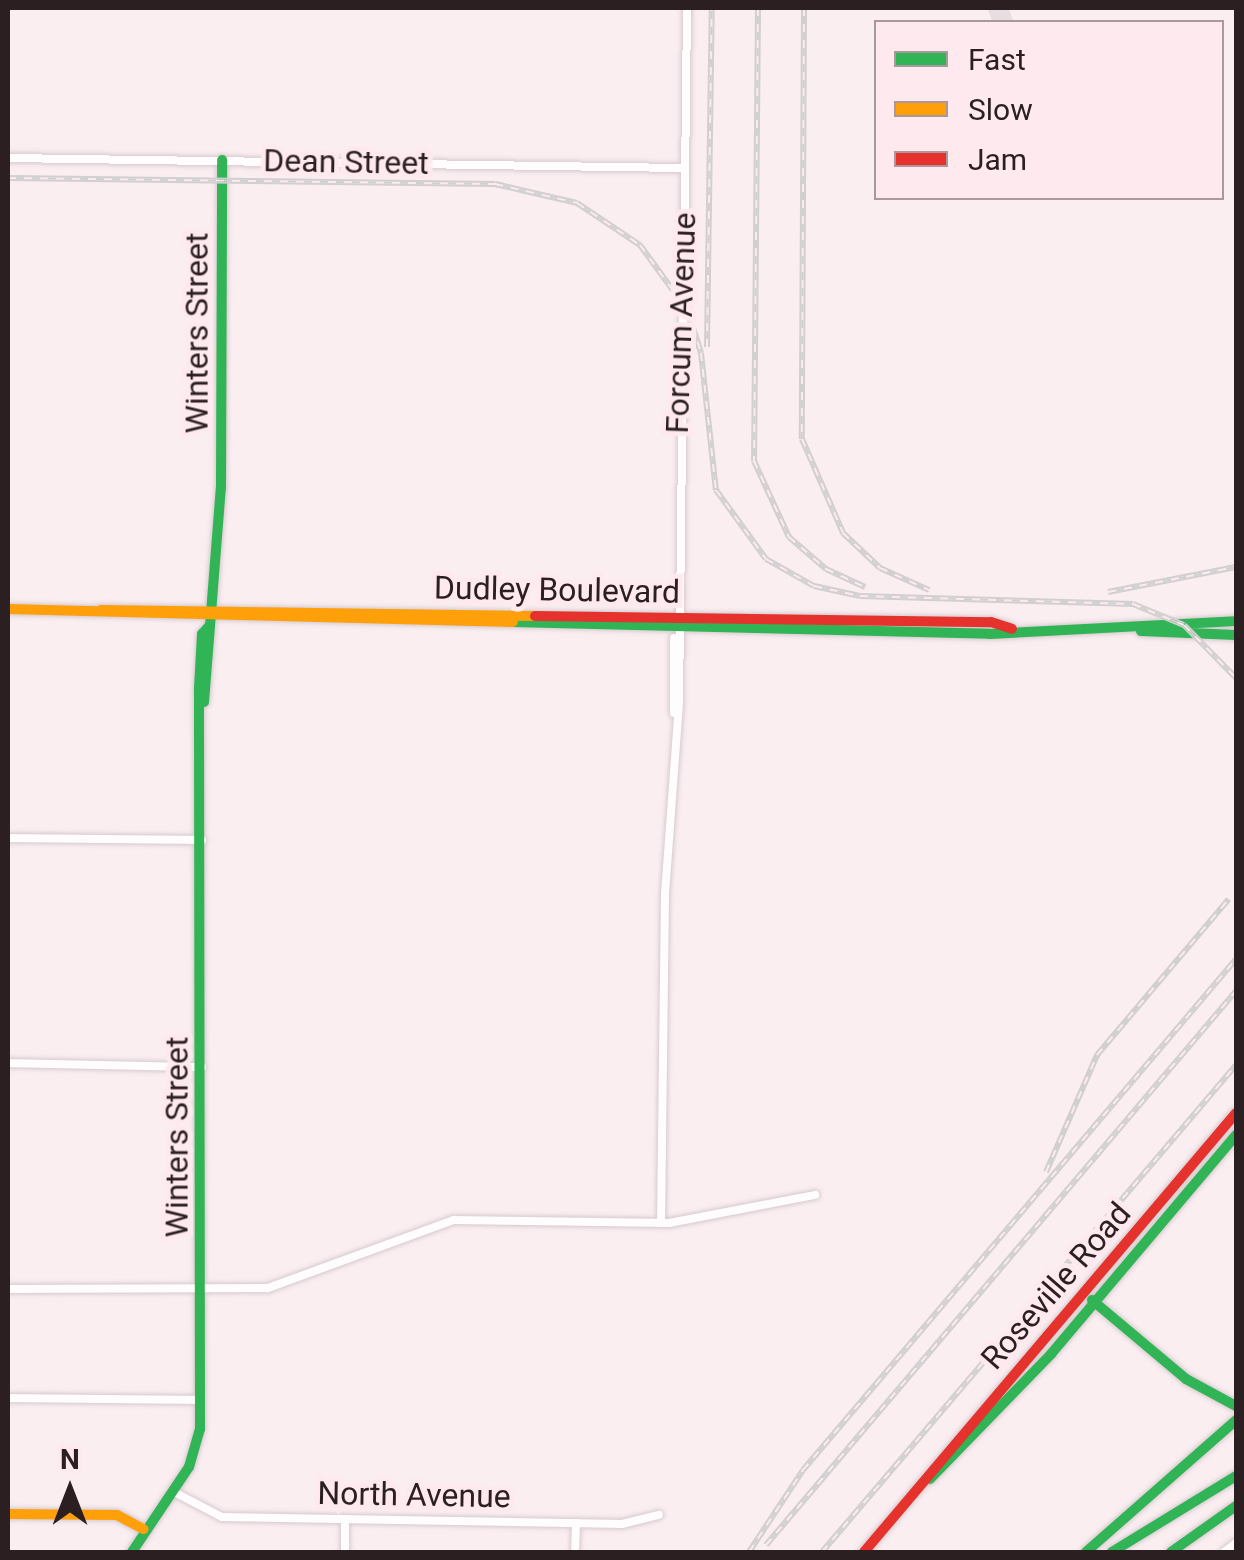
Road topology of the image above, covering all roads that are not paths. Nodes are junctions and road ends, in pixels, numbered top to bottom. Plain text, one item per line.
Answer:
1 (686, 8) edge
2 (8, 158) edge
3 (222, 160) junction
4 (685, 168) junction
5 (8, 609) edge
6 (211, 617) junction
7 (675, 618) junction
8 (1236, 622) edge
9 (1012, 629) junction
10 (1140, 630) junction
11 (674, 634) junction
12 (1236, 635) edge
13 (8, 838) edge
14 (202, 840) junction
15 (8, 1063) edge
16 (202, 1066) junction
17 (1236, 1112) edge
18 (1236, 1135) edge
19 (814, 1195) dead end
20 (661, 1222) junction
21 (8, 1289) edge
22 (201, 1291) junction
23 (1084, 1293) junction
24 (1094, 1302) junction
25 (8, 1398) edge
26 (201, 1400) junction
27 (1236, 1406) edge
28 (1236, 1420) edge
29 (1236, 1476) edge
30 (174, 1492) junction
31 (914, 1493) junction
32 (1236, 1506) edge
33 (8, 1514) edge
34 (659, 1515) dead end
35 (346, 1519) junction
36 (576, 1523) junction
37 (143, 1529) junction
38 (1236, 1543) edge
39 (132, 1552) edge
40 (345, 1552) edge
41 (576, 1552) edge
42 (864, 1552) edge
43 (1086, 1552) edge
44 (1112, 1552) edge
45 (1171, 1552) edge
46 (1224, 1552) edge

1 - 4 street, Forcum Avenue
2 - 3 street, Dean Street
3 - 4 street, Dean Street
3 - 6 main road, Winters Street
4 - 7 street, Forcum Avenue
5 - 6 main road, Dudley Boulevard
6 - 7 main road, Dudley Boulevard
6 - 11 main road, Dudley Boulevard
6 - 14 main road, Winters Street
7 - 9 main road, Dudley Boulevard
7 - 11 street, Forcum Avenue
8 - 10 main road, Dudley Boulevard
9 - 10 main road, Dudley Boulevard
9 - 11 main road, Dudley Boulevard
10 - 12 main road, Dudley Boulevard
11 - 20 street, Forcum Avenue
13 - 14 street
14 - 16 main road, Winters Street
15 - 16 street
16 - 22 main road, Winters Street
17 - 23 main road, Roseville Road
18 - 24 main road, Roseville Road
19 - 20 street
20 - 22 street
21 - 22 street
22 - 26 main road, Winters Street
23 - 24 main road
23 - 31 main road, Roseville Road
24 - 27 main road
24 - 31 main road, Roseville Road
25 - 26 street
26 - 30 main road, Winters Street
28 - 43 main road
29 - 44 main road
30 - 35 street, North Avenue
30 - 37 main road, Winters Street
31 - 42 main road, Roseville Road
32 - 45 main road
33 - 37 main road
34 - 36 street, North Avenue
35 - 36 street, North Avenue
35 - 40 street
36 - 41 street
37 - 39 main road, Winters Street
38 - 46 street

